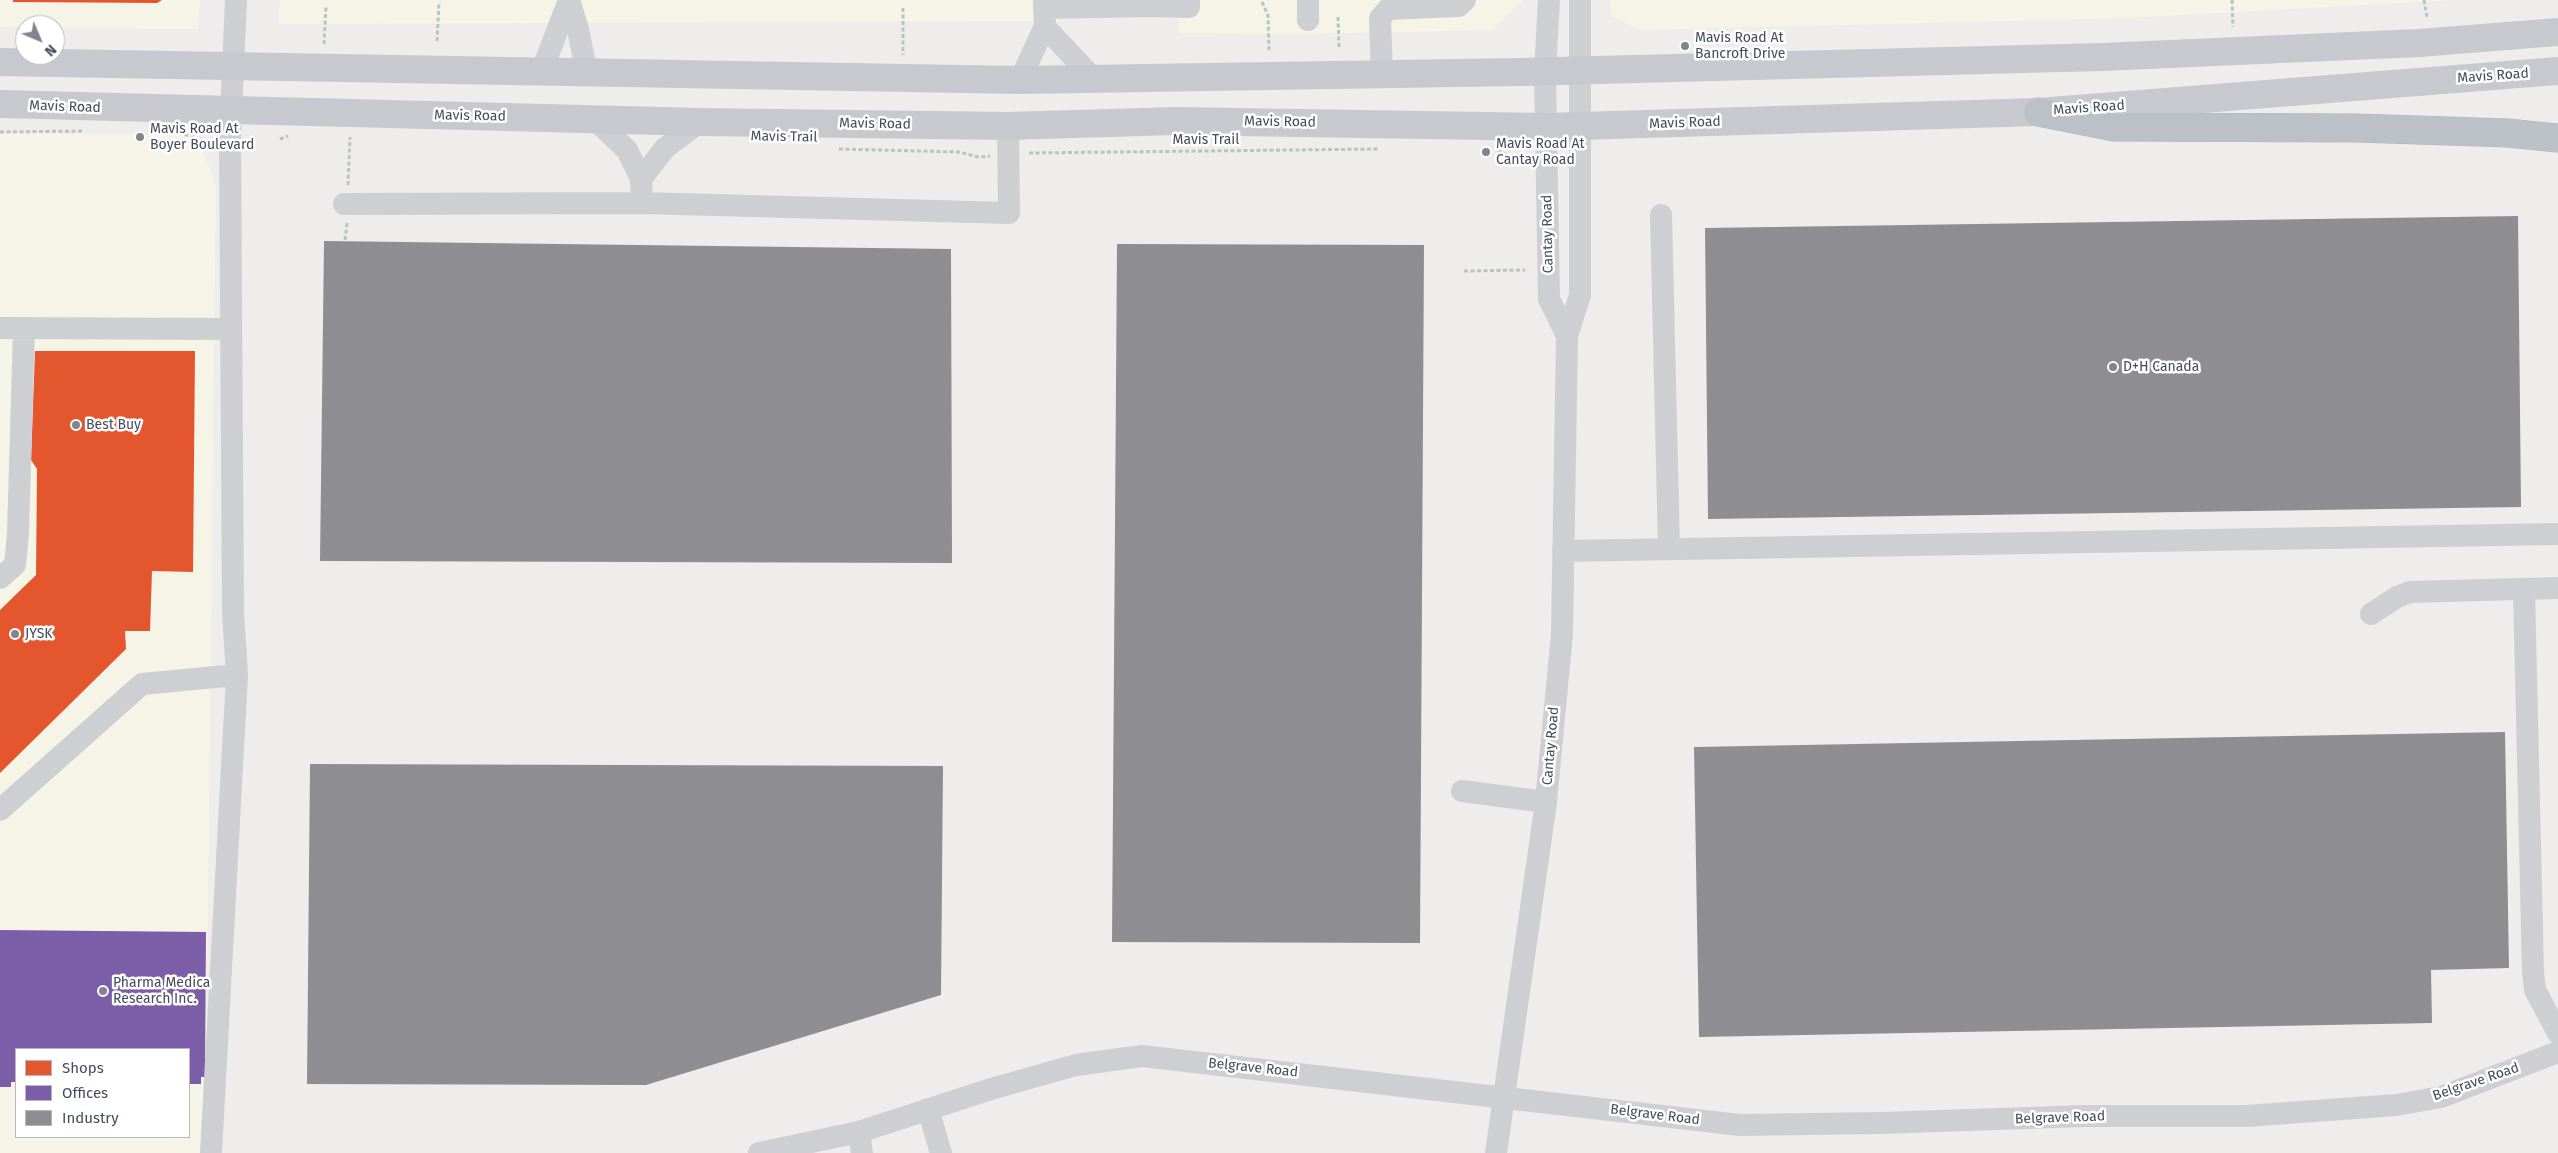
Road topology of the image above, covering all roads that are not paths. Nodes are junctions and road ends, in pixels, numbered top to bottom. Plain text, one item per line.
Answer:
1 (236, 0) edge
2 (569, 0) edge
3 (1465, 0) edge
4 (1548, 0) edge
5 (1580, 0) edge
6 (1151, 3) edge
7 (1189, 4) edge
8 (1388, 5) edge
9 (1044, 12) edge
10 (2558, 32) edge
11 (0, 62) edge
12 (232, 68) junction
13 (1579, 71) junction
14 (2558, 71) edge
15 (1545, 72) junction
16 (541, 73) junction
17 (587, 74) junction
18 (1382, 75) junction
19 (1094, 79) junction
20 (1020, 80) junction
21 (0, 104) edge
22 (230, 111) junction
23 (2038, 112) junction
24 (594, 119) junction
25 (700, 122) junction
26 (1008, 126) junction
27 (1581, 126) junction
28 (1547, 127) junction
29 (2558, 138) edge
30 (641, 179) junction
31 (642, 203) junction
32 (344, 204) dead end
33 (1661, 215) dead end
34 (0, 328) edge
35 (24, 328) junction
36 (231, 329) junction
37 (1567, 336) junction
38 (2558, 534) edge
39 (1669, 548) junction
40 (1563, 551) junction
41 (0, 578) edge
42 (2558, 588) edge
43 (2524, 589) junction
44 (2371, 614) dead end
45 (236, 675) junction
46 (1462, 791) dead end
47 (1546, 802) junction
48 (0, 810) edge
49 (2558, 1033) edge
50 (2558, 1052) edge
51 (1504, 1096) junction
52 (928, 1110) junction
53 (860, 1143) edge
54 (211, 1153) edge
55 (759, 1153) edge
56 (941, 1153) edge
57 (1496, 1153) edge

1 - 12 street
2 - 16 street
2 - 17 street
3 - 8 street
4 - 15 street, Cantay Road
5 - 13 street, Cantay Road
6 - 7 street
6 - 9 street
8 - 18 street
9 - 19 street
9 - 20 street
10 - 13 main road
11 - 12 main road
12 - 16 main road
12 - 22 street
13 - 15 main road
13 - 27 street, Cantay Road
14 - 23 main road, Mavis Road
15 - 18 main road
15 - 28 street, Cantay Road
16 - 17 main road
17 - 20 main road
18 - 19 main road
19 - 20 main road
21 - 22 main road, Mavis Road
22 - 24 main road, Mavis Road
22 - 36 street
23 - 27 main road, Mavis Road
23 - 29 highway
24 - 25 main road, Mavis Road
24 - 30 street
25 - 26 main road, Mavis Road
25 - 30 street
26 - 28 main road, Mavis Road
26 - 31 street
27 - 28 main road, Mavis Road
27 - 37 street, Cantay Road
28 - 37 street, Cantay Road
30 - 31 street
31 - 32 street
33 - 39 street
34 - 35 street
35 - 36 street
35 - 41 street
36 - 45 street
37 - 40 street, Cantay Road
38 - 39 street
39 - 40 street
40 - 47 street, Cantay Road
42 - 43 street
43 - 44 street
43 - 49 street
45 - 48 street
45 - 54 street
46 - 47 street
47 - 51 street, Cantay Road
50 - 51 street, Belgrave Road
51 - 52 street, Belgrave Road
51 - 57 street, Cantay Road
52 - 53 street, Belgrave Road
52 - 56 street
53 - 55 street, Belgrave Road

